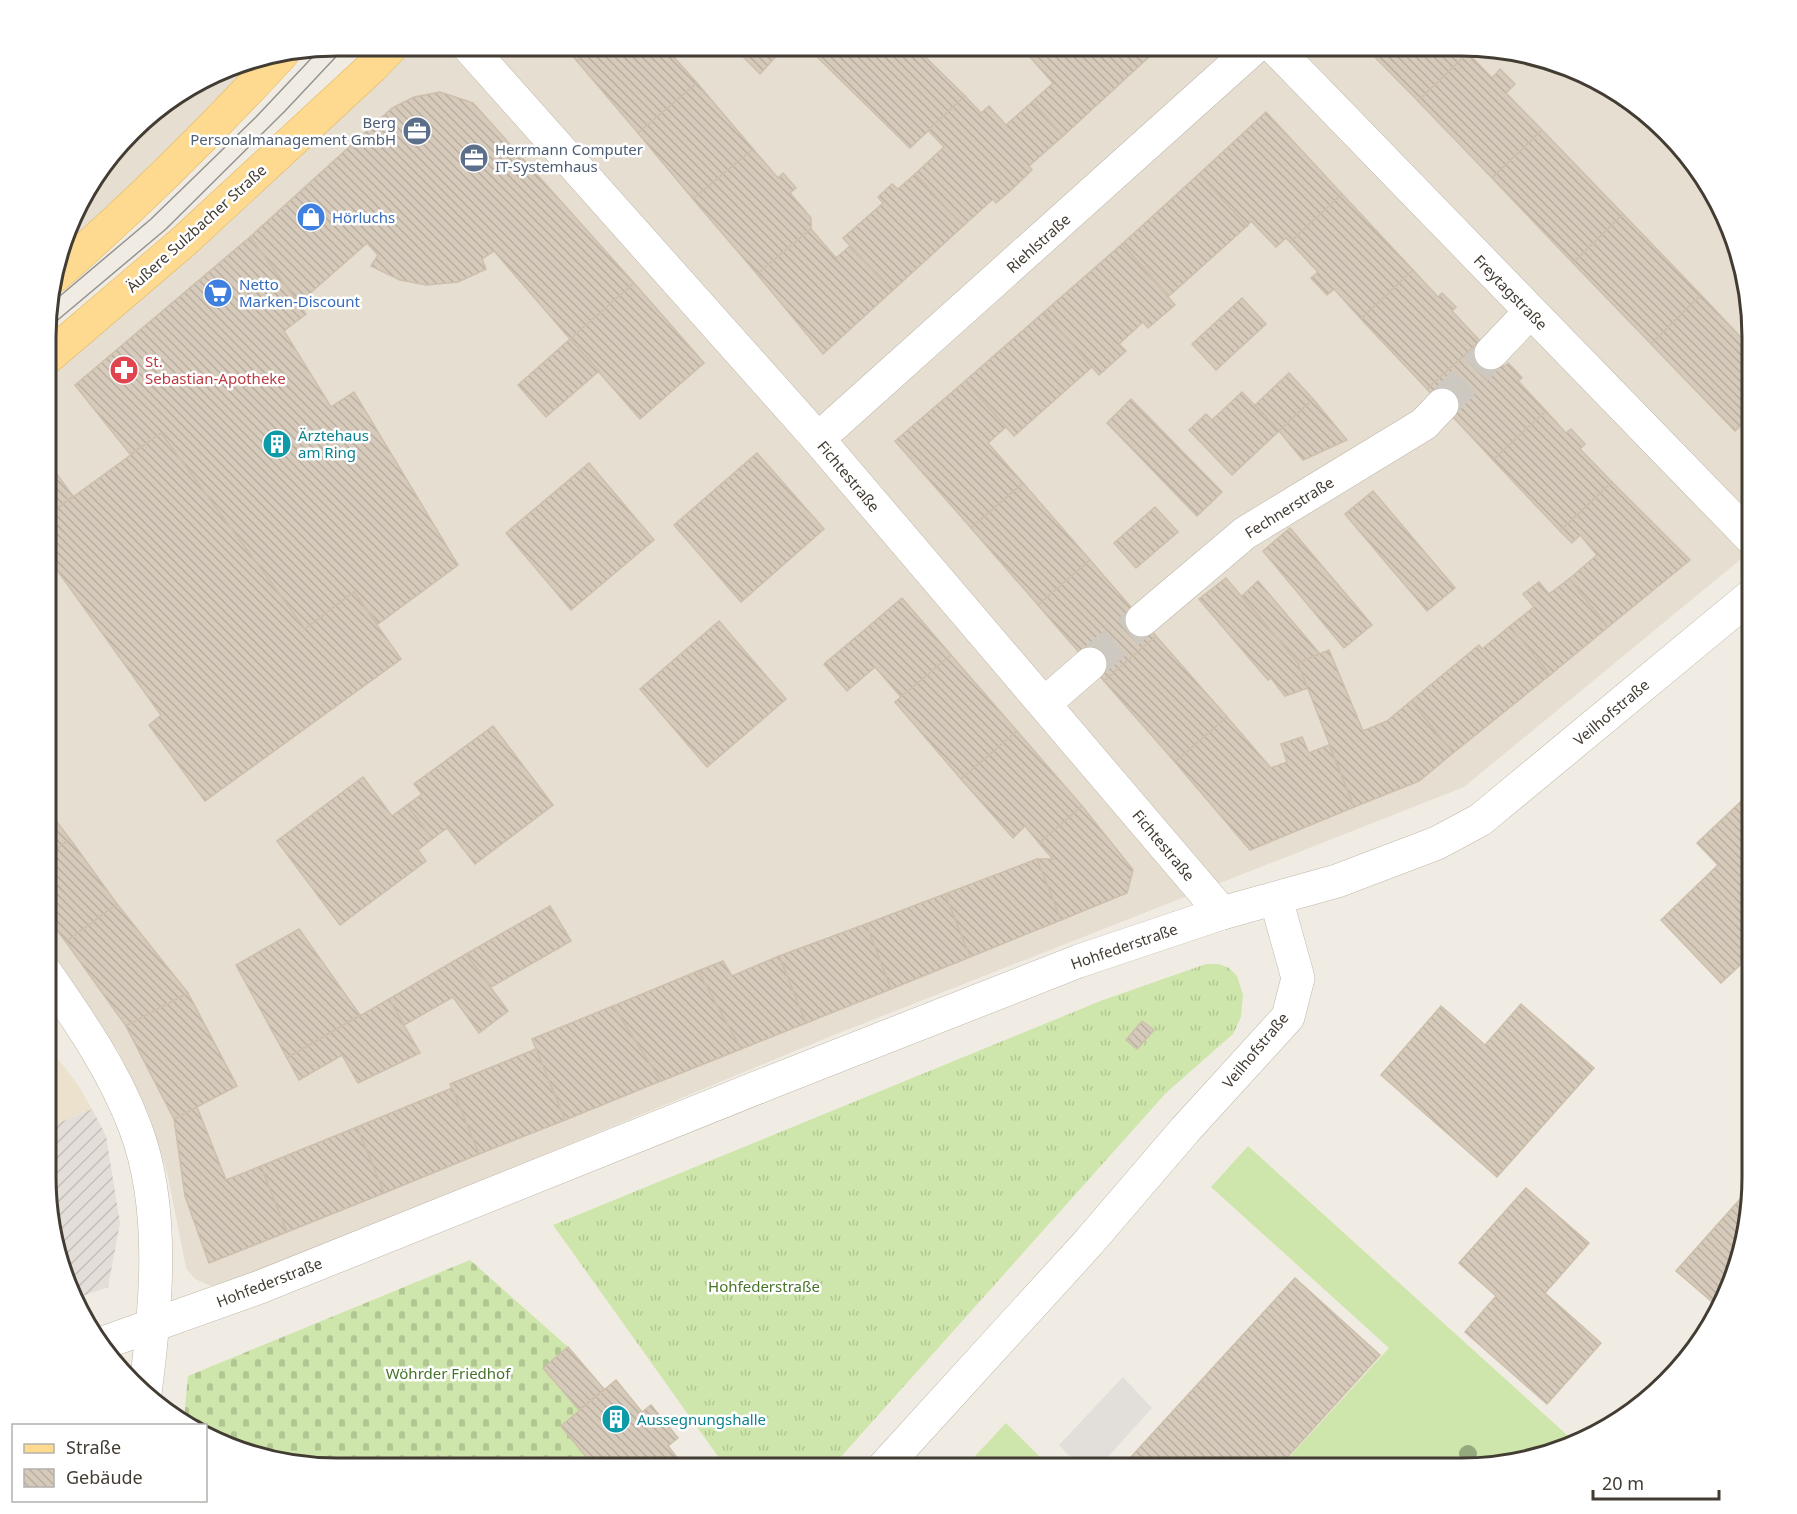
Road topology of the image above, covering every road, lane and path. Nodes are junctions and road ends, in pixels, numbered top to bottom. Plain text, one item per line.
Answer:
1 (383, 56) edge
2 (477, 56) edge
3 (1245, 56) edge
4 (1283, 56) edge
5 (274, 63) edge
6 (64, 268) edge
7 (1530, 312) junction
8 (56, 350) edge
9 (1491, 353) tunnel mouth
10 (1442, 405) tunnel mouth
11 (818, 439) junction
12 (1742, 529) edge
13 (1742, 603) edge
14 (1142, 620) tunnel mouth
15 (1090, 664) tunnel mouth
16 (1044, 704) junction
17 (1276, 899) junction
18 (1222, 913) junction
19 (56, 988) edge
20 (153, 1326) junction
21 (108, 1341) edge
22 (145, 1383) edge
23 (892, 1458) edge

1 - 8 main road, Äußere Sulzbacher Straße
2 - 11 street, Fichtestraße
3 - 11 street, Riehlstraße
4 - 7 street, Freytagstraße
5 - 6 main road
7 - 9 street
7 - 12 street, Freytagstraße
10 - 14 street, Fechnerstraße
11 - 16 street, Fichtestraße
13 - 17 street, Veilhofstraße
15 - 16 street
16 - 18 street, Fichtestraße
17 - 18 street, Hohfederstraße
17 - 23 street, Veilhofstraße
18 - 20 street, Hohfederstraße
19 - 20 street
20 - 21 street, Hohfederstraße
20 - 22 street

